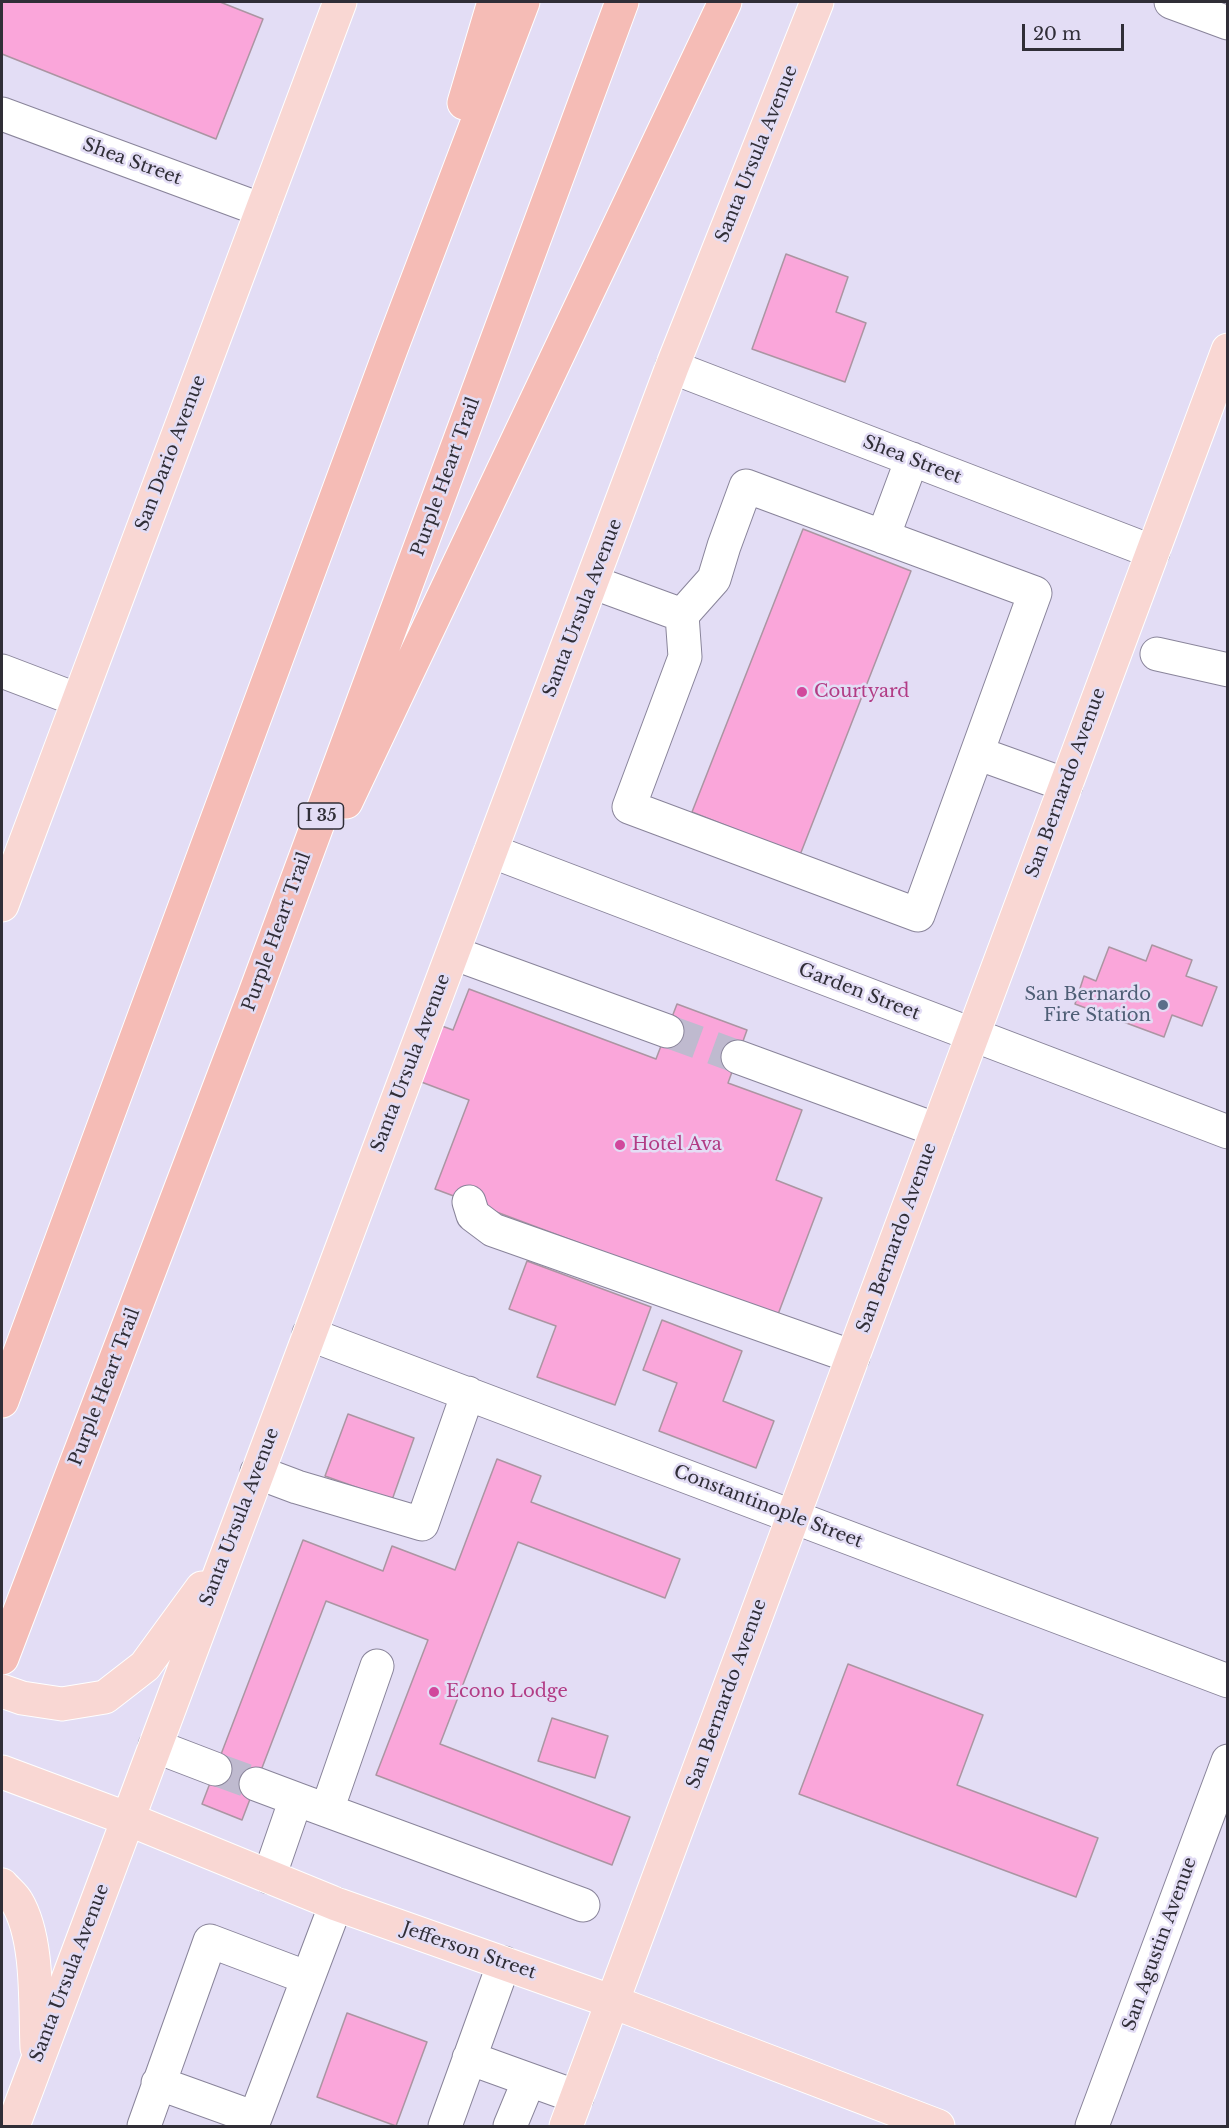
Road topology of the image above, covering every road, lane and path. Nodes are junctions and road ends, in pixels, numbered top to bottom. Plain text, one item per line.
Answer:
1 (340, 2) edge
2 (494, 2) edge
3 (524, 2) edge
4 (622, 2) edge
5 (725, 2) edge
6 (817, 2) edge
7 (1171, 2) edge
8 (1227, 22) edge
9 (2, 114) edge
10 (262, 210) junction
11 (391, 349) junction
12 (1227, 350) edge
13 (672, 367) junction
14 (912, 459) junction
15 (883, 537) junction
16 (1153, 552) junction
17 (592, 582) junction
18 (682, 615) junction
19 (1157, 654) dead end
20 (1227, 670) edge
21 (2, 671) edge
22 (78, 700) junction
23 (977, 753) junction
24 (1066, 785) junction
25 (491, 851) junction
26 (2, 905) edge
27 (453, 952) junction
28 (254, 996) junction
29 (667, 1031) tunnel mouth
30 (973, 1035) junction
31 (738, 1057) tunnel mouth
32 (937, 1130) junction
33 (1227, 1131) edge
34 (469, 1202) dead end
35 (309, 1334) junction
36 (853, 1357) junction
37 (468, 1393) junction
38 (2, 1401) edge
39 (257, 1472) junction
40 (794, 1516) junction
41 (227, 1553) junction
42 (7, 1643) edge
43 (377, 1666) dead end
44 (1227, 1681) edge
45 (2, 1691) edge
46 (155, 1746) junction
47 (1227, 1761) edge
48 (215, 1769) tunnel mouth
49 (2, 1772) edge
50 (256, 1784) tunnel mouth
51 (296, 1799) junction
52 (327, 1810) junction
53 (128, 1819) junction
54 (269, 1877) junction
55 (2, 1885) edge
56 (336, 1904) junction
57 (583, 1905) dead end
58 (504, 1963) junction
59 (308, 1978) junction
60 (613, 2002) junction
61 (469, 2058) junction
62 (37, 2061) junction
63 (529, 2080) junction
64 (158, 2083) junction
65 (577, 2097) junction
66 (13, 2127) edge
67 (144, 2127) edge
68 (446, 2127) edge
69 (510, 2127) edge
70 (566, 2127) edge
71 (938, 2127) edge
72 (1092, 2127) edge

1 - 10 main road, San Dario Avenue
2 - 11 highway
3 - 11 highway
4 - 28 highway, Purple Heart Trail / I 35
5 - 28 highway
6 - 13 main road, Santa Ursula Avenue
7 - 8 street
9 - 10 street, Shea Street
10 - 22 main road, San Dario Avenue
11 - 38 highway
12 - 16 main road, San Bernardo Avenue
13 - 14 street, Shea Street
13 - 17 main road, Santa Ursula Avenue
14 - 15 street
14 - 16 street, Shea Street
15 - 18 street
15 - 23 street
16 - 24 main road, San Bernardo Avenue
17 - 18 street
17 - 25 main road, Santa Ursula Avenue
18 - 23 street
19 - 20 street
21 - 22 street
22 - 26 main road, San Dario Avenue
23 - 24 street
24 - 30 main road, San Bernardo Avenue
25 - 27 main road, Santa Ursula Avenue
25 - 30 street, Garden Street
27 - 29 street
27 - 35 main road, Santa Ursula Avenue
28 - 42 highway, Purple Heart Trail / I 35
30 - 32 main road, San Bernardo Avenue
30 - 33 street, Garden Street
31 - 32 street
32 - 36 main road, San Bernardo Avenue
34 - 36 street
35 - 37 street, Constantinople Street
35 - 39 main road, Santa Ursula Avenue
36 - 40 main road, San Bernardo Avenue
37 - 39 street
37 - 40 street, Constantinople Street
39 - 41 main road, Santa Ursula Avenue
40 - 44 street, Constantinople Street
40 - 60 main road, San Bernardo Avenue
41 - 45 main road
41 - 46 main road, Santa Ursula Avenue
43 - 52 street
46 - 48 street
46 - 53 main road, Santa Ursula Avenue
47 - 72 street, San Agustin Avenue
49 - 53 main road, Jefferson Street
50 - 51 street
51 - 52 street
51 - 54 street
52 - 57 street
53 - 54 main road, Jefferson Street
53 - 62 main road, Santa Ursula Avenue
54 - 56 main road, Jefferson Street
55 - 62 main road
56 - 58 main road, Jefferson Street
56 - 59 street
58 - 60 main road, Jefferson Street
58 - 61 street
59 - 64 street
59 - 64 street
60 - 65 main road, San Bernardo Avenue
60 - 71 main road, Jefferson Street
61 - 63 street
61 - 68 street
62 - 66 main road, Santa Ursula Avenue
63 - 65 street
63 - 69 street
64 - 67 street
65 - 70 main road, San Bernardo Avenue

